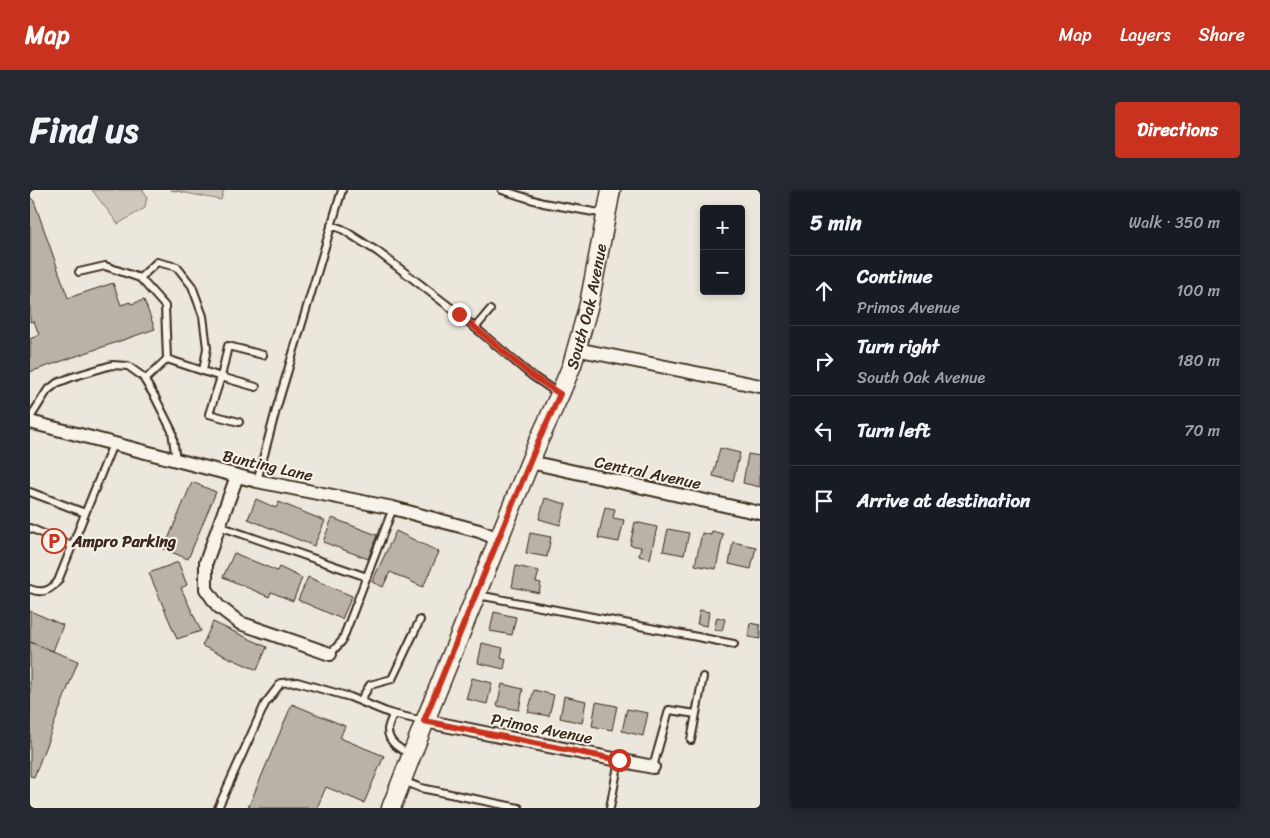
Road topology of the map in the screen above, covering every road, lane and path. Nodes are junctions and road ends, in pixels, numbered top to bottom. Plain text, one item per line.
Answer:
1 (342, 190) edge
2 (502, 190) edge
3 (611, 190) edge
4 (607, 214) junction
5 (331, 225) junction
6 (80, 272) dead end
7 (140, 278) junction
8 (490, 310) dead end
9 (475, 328) junction
10 (576, 349) junction
11 (262, 355) dead end
12 (167, 359) junction
13 (203, 371) junction
14 (221, 377) junction
15 (145, 380) junction
16 (256, 386) dead end
17 (760, 386) edge
18 (560, 394) junction
19 (30, 418) edge
20 (30, 422) edge
21 (239, 422) dead end
22 (113, 444) junction
23 (176, 460) junction
24 (530, 462) junction
25 (237, 476) junction
26 (257, 481) junction
27 (30, 492) edge
28 (393, 508) junction
29 (85, 513) junction
30 (760, 513) edge
31 (219, 526) junction
32 (30, 528) edge
33 (498, 539) junction
34 (72, 546) junction
35 (367, 577) junction
36 (30, 589) edge
37 (476, 595) junction
38 (420, 620) dead end
39 (734, 644) dead end
40 (330, 654) joint
41 (703, 677) dead end
42 (360, 701) junction
43 (393, 714) junction
44 (696, 714) junction
45 (424, 721) junction
46 (691, 740) dead end
47 (412, 754) junction
48 (619, 760) junction
49 (653, 767) joint
50 (402, 781) junction
51 (218, 808) edge
52 (391, 808) edge
53 (519, 808) edge
54 (610, 808) edge

1 - 5 lane
2 - 4 lane
3 - 4 main road, South Oak Avenue
4 - 10 main road, South Oak Avenue
5 - 9 lane
5 - 26 lane
6 - 7 lane
7 - 12 lane
7 - 13 lane
8 - 9 lane
9 - 18 lane
10 - 17 street
10 - 18 main road, South Oak Avenue
11 - 14 lane
12 - 13 lane
12 - 15 lane
13 - 14 lane
14 - 16 lane
14 - 21 lane
15 - 19 lane
15 - 23 lane
18 - 24 main road, South Oak Avenue
20 - 22 street, Bunting Lane
22 - 23 street, Bunting Lane
22 - 29 lane
23 - 25 street, Bunting Lane
24 - 30 street, Central Avenue
24 - 33 main road, South Oak Avenue
25 - 26 street, Bunting Lane
25 - 31 street
26 - 28 street, Bunting Lane
27 - 29 lane
28 - 33 street, Bunting Lane
28 - 35 lane
29 - 34 lane
31 - 35 lane
31 - 40 street
32 - 34 lane
33 - 37 main road, South Oak Avenue
34 - 36 lane
35 - 40 lane
37 - 39 lane
37 - 45 main road, South Oak Avenue
38 - 42 lane
41 - 44 lane
42 - 43 lane
42 - 51 lane
43 - 45 lane
43 - 47 lane
44 - 46 lane
44 - 49 lane
45 - 47 main road, South Oak Avenue
45 - 48 street, Primos Avenue
47 - 50 main road, South Oak Avenue
48 - 49 street, Primos Avenue
48 - 54 lane
50 - 52 main road, South Oak Avenue
50 - 53 lane

